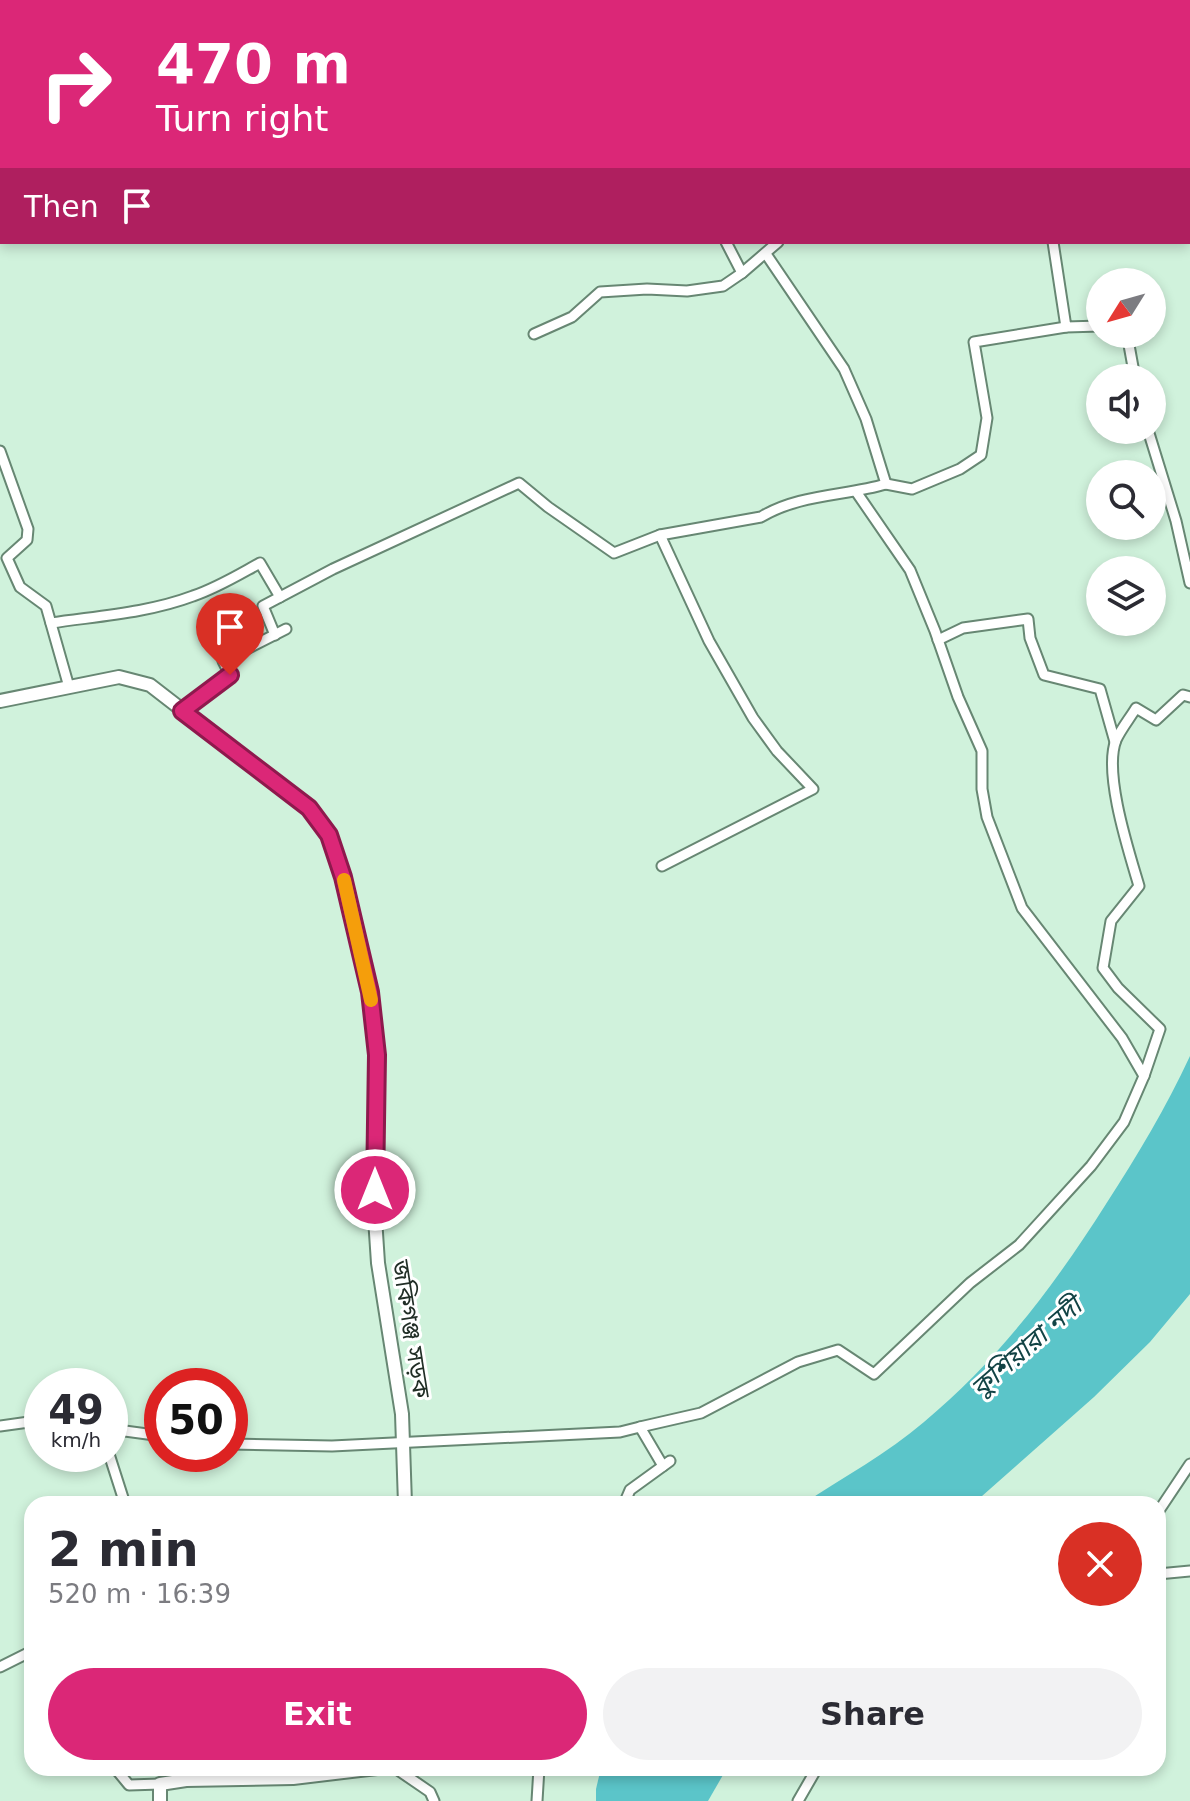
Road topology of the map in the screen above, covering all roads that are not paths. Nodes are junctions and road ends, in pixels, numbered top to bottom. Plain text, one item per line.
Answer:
1 (727, 244) edge
2 (776, 244) edge
3 (1053, 244) edge
4 (766, 254) junction
5 (742, 273) junction
6 (1086, 326) edge
7 (1066, 327) junction
8 (534, 334) dead end
9 (1152, 444) edge
10 (0, 451) edge
11 (886, 484) junction
12 (857, 493) junction
13 (660, 535) junction
14 (1190, 583) edge
15 (280, 597) junction
16 (51, 623) junction
17 (286, 629) dead end
18 (275, 635) junction
19 (938, 640) junction
20 (69, 687) junction
21 (1190, 697) edge
22 (0, 701) edge
23 (182, 711) junction
24 (1115, 742) junction
25 (662, 866) dead end
26 (1144, 1076) junction
27 (24, 1423) edge
28 (0, 1426) edge
29 (640, 1427) junction
30 (403, 1443) junction
31 (248, 1444) edge
32 (1190, 1464) edge
33 (115, 1472) edge
34 (122, 1496) edge
35 (405, 1496) edge
36 (627, 1496) edge
37 (1166, 1500) edge
38 (1190, 1571) edge
39 (1166, 1573) edge
40 (24, 1655) edge
41 (0, 1667) edge
42 (122, 1776) edge
43 (310, 1776) edge
44 (407, 1776) edge
45 (539, 1776) edge
46 (812, 1776) edge
47 (160, 1784) junction
48 (160, 1801) edge
49 (434, 1801) edge
50 (537, 1801) edge
51 (798, 1801) edge

1 - 5 street
2 - 4 street
3 - 7 street
4 - 5 street
4 - 11 street
5 - 8 street
6 - 7 street
7 - 11 street
9 - 14 street
10 - 16 street
11 - 12 street
12 - 13 street
12 - 19 street
13 - 15 street
13 - 25 street
15 - 16 street
15 - 18 street
16 - 20 street
17 - 18 street
18 - 23 street
19 - 24 street
19 - 26 street
20 - 22 main road, জকিগঞ্জ সড়ক
20 - 23 main road, জকিগঞ্জ সড়ক
21 - 24 street
23 - 30 main road, জকিগঞ্জ সড়ক
24 - 26 street
26 - 29 street
27 - 28 street
29 - 30 street
29 - 36 street
30 - 31 street
30 - 35 main road, জকিগঞ্জ সড়ক
32 - 37 street
33 - 34 street
38 - 39 street
40 - 41 street
42 - 47 street
43 - 47 main road
44 - 49 street
45 - 50 street
46 - 51 street
47 - 48 main road

